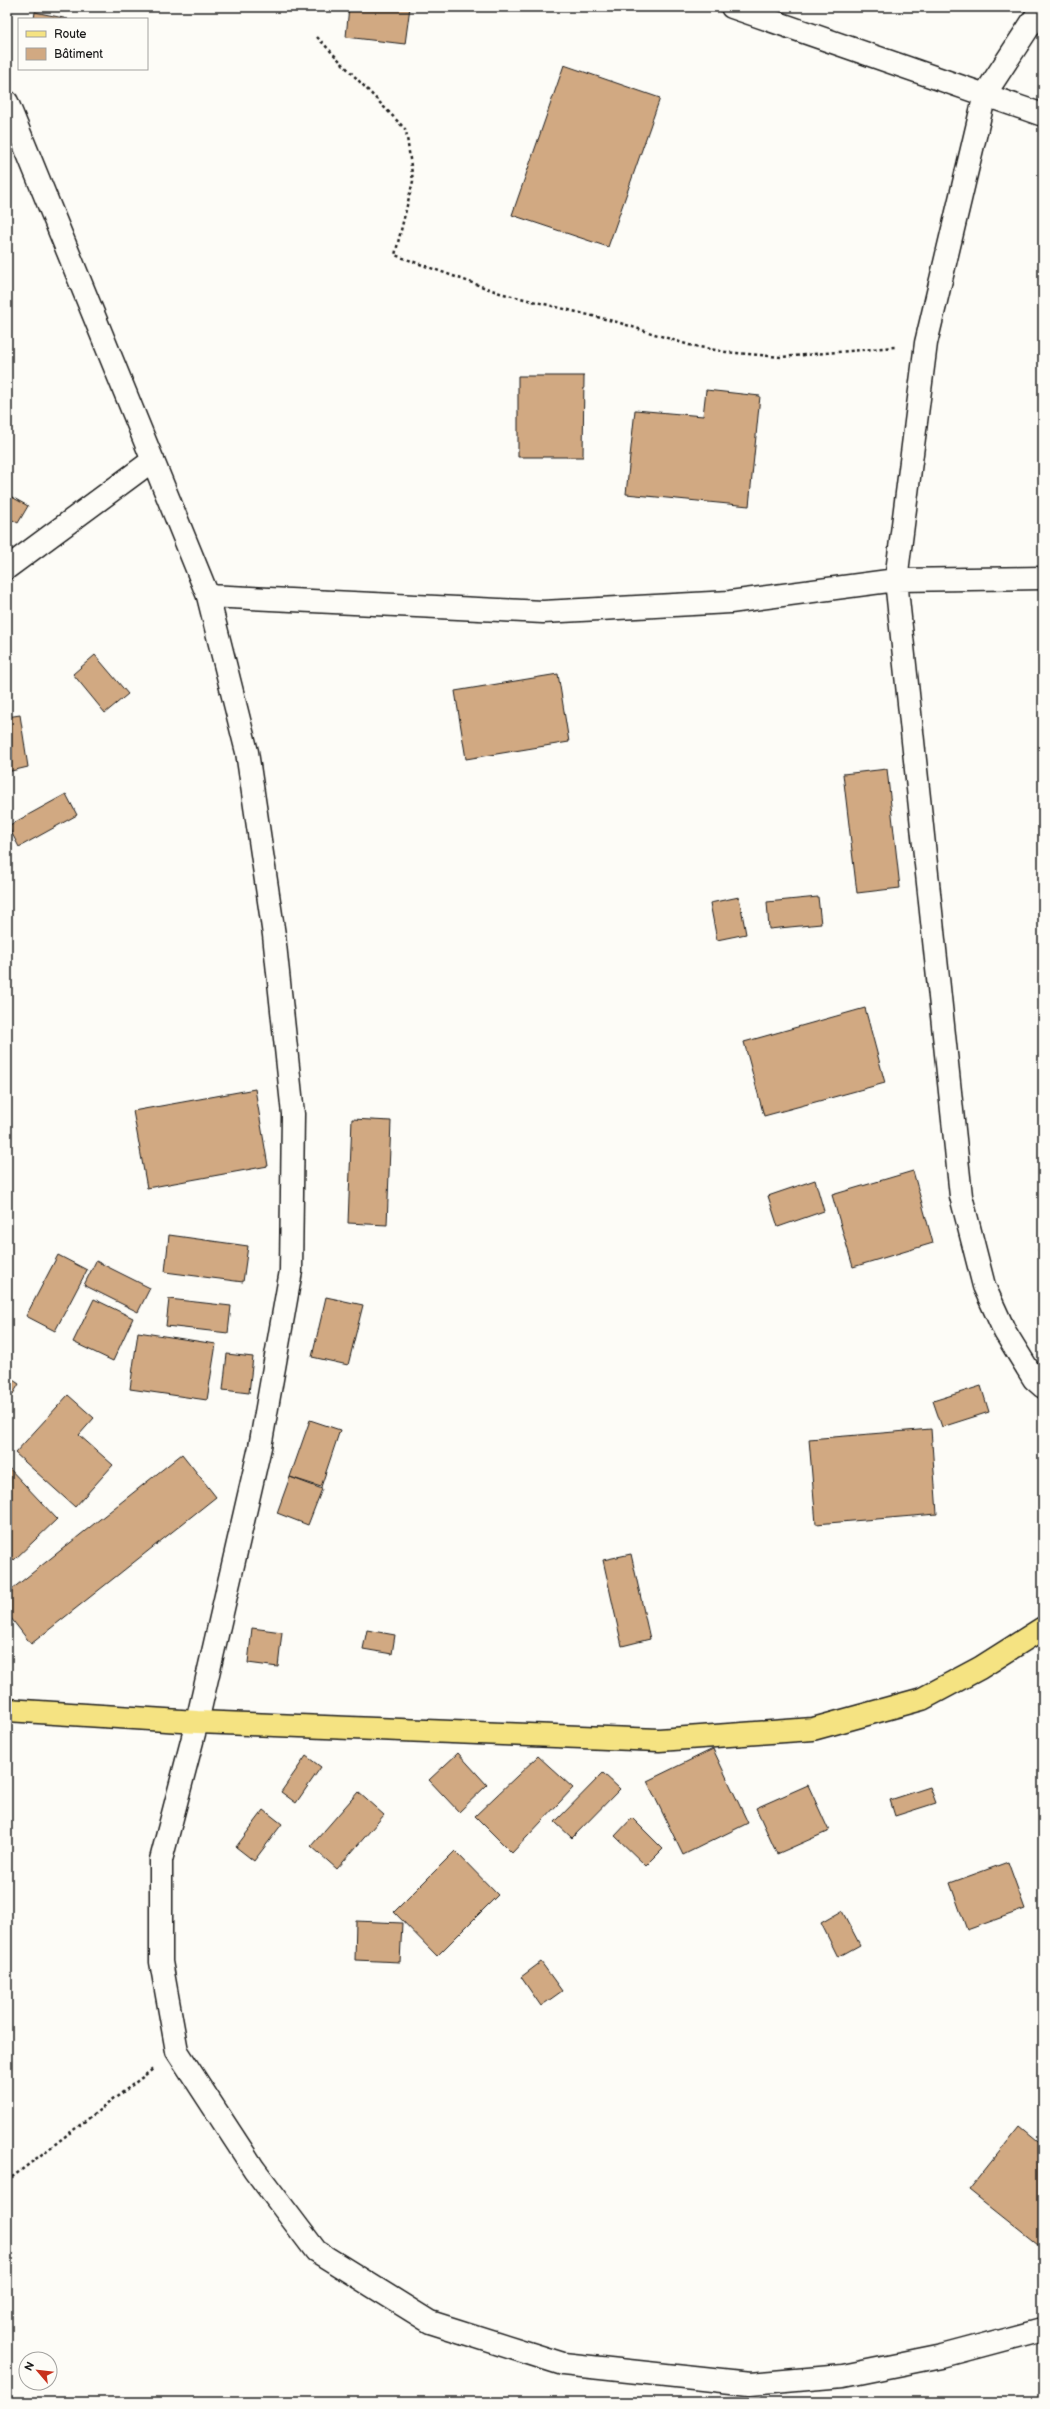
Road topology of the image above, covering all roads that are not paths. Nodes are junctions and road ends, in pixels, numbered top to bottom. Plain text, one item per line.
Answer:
1 (732, 7) edge
2 (1042, 7) edge
3 (985, 94) junction
4 (7, 102) edge
5 (1043, 115) edge
6 (152, 460) junction
7 (7, 568) edge
8 (1043, 578) edge
9 (896, 580) junction
10 (208, 596) junction
11 (1043, 1386) edge
12 (1043, 1628) edge
13 (7, 1710) edge
14 (197, 1722) junction
15 (1043, 2329) edge

1 - 3 street
2 - 3 street
3 - 5 street
3 - 9 street
4 - 6 street
6 - 7 street
6 - 10 street
8 - 9 street
9 - 10 street
9 - 11 street
10 - 14 street
12 - 14 main road
13 - 14 main road
14 - 15 street

